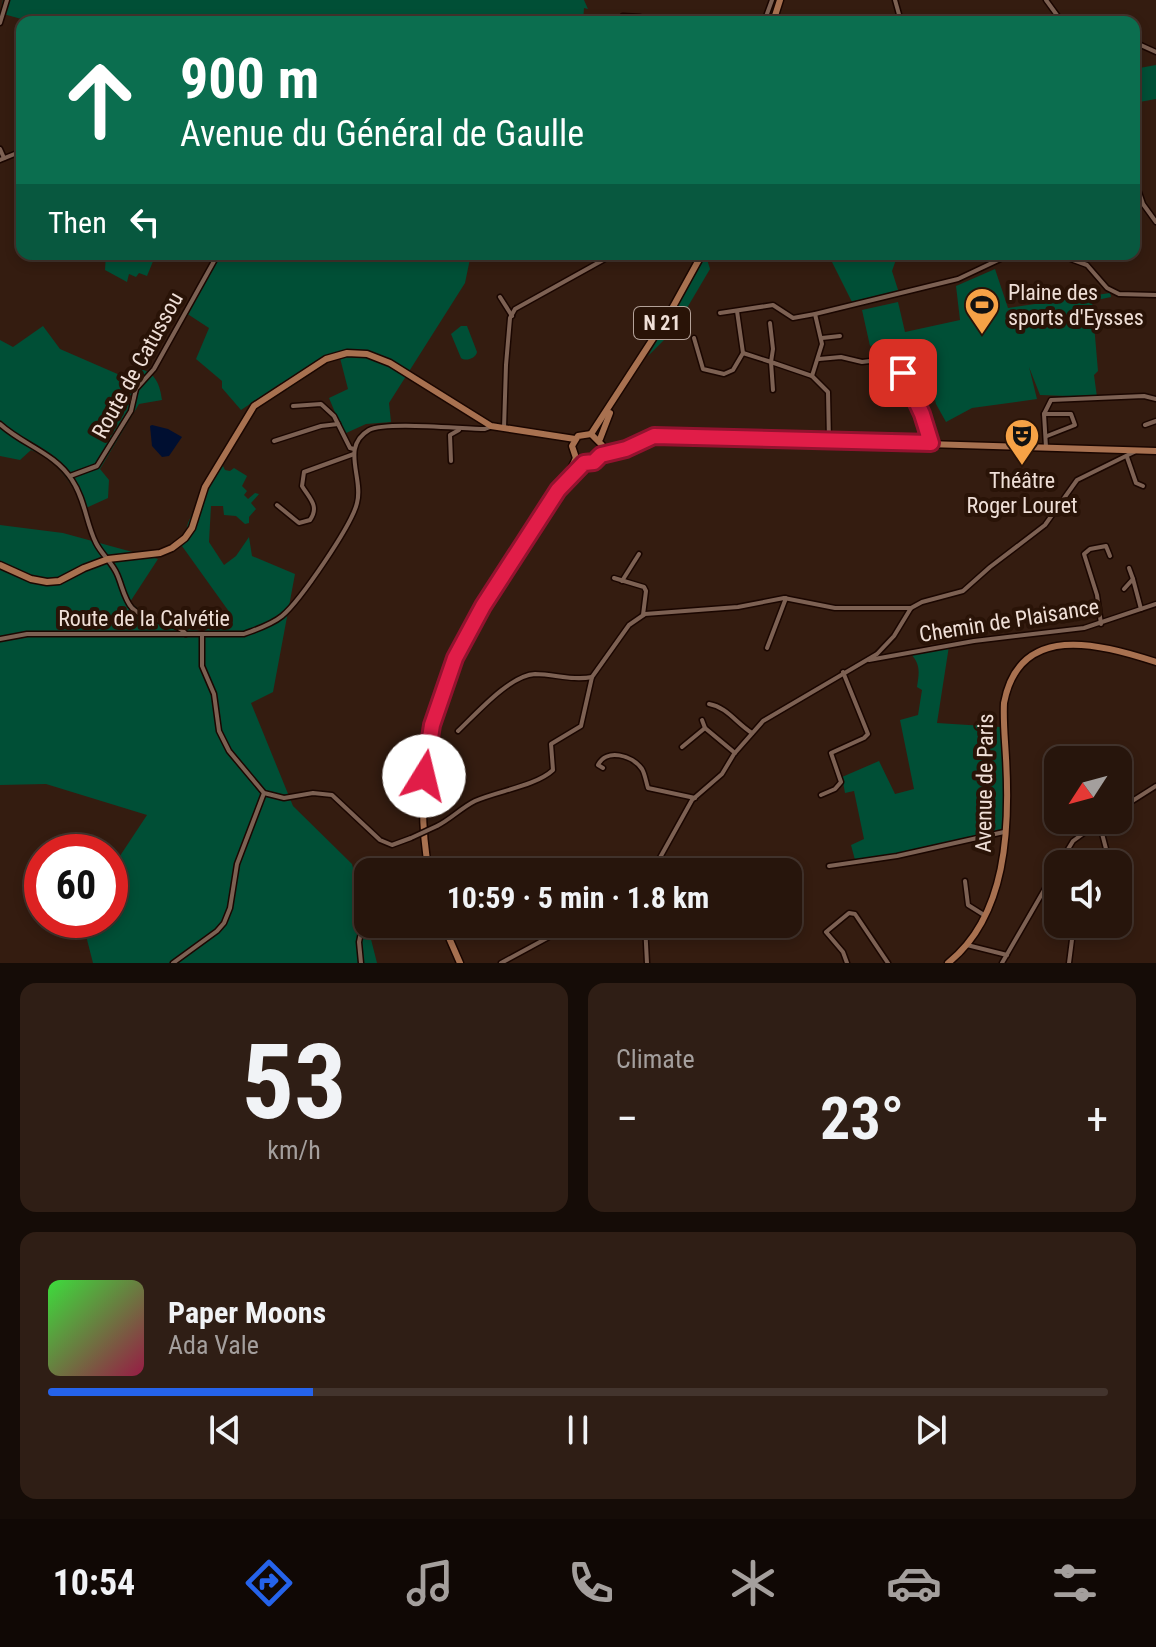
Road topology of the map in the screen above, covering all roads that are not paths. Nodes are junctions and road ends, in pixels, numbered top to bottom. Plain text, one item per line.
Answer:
1 (7, 0) edge
2 (0, 23) edge
3 (0, 149) edge
4 (2, 159) edge
5 (1140, 195) edge
6 (1156, 222) edge
7 (215, 260) edge
8 (603, 260) edge
9 (699, 260) edge
10 (993, 260) edge
11 (1073, 260) edge
12 (1156, 295) edge
13 (500, 297) dead end
14 (737, 311) junction
15 (720, 313) dead end
16 (815, 314) junction
17 (512, 316) junction
18 (770, 323) dead end
19 (840, 336) dead end
20 (694, 338) dead end
21 (822, 338) junction
22 (743, 353) junction
23 (819, 359) junction
24 (771, 362) junction
25 (779, 365) junction
26 (772, 371) junction
27 (812, 376) junction
28 (773, 390) dead end
29 (620, 391) junction
30 (1156, 399) edge
31 (293, 406) dead end
32 (1044, 414) junction
33 (1156, 421) edge
34 (0, 424) edge
35 (338, 424) junction
36 (1145, 425) dead end
37 (491, 426) junction
38 (460, 429) junction
39 (504, 430) junction
40 (531, 432) junction
41 (591, 434) junction
42 (1046, 437) junction
43 (575, 439) junction
44 (274, 441) dead end
45 (829, 441) junction
46 (601, 442) junction
47 (931, 443) junction
48 (1046, 447) junction
49 (626, 449) junction
50 (1136, 450) junction
51 (354, 451) junction
52 (572, 451) junction
53 (1156, 451) edge
54 (601, 455) junction
55 (1127, 457) junction
56 (576, 458) junction
57 (451, 461) dead end
58 (584, 463) junction
59 (70, 476) junction
60 (1143, 486) dead end
61 (558, 490) junction
62 (277, 505) dead end
63 (639, 554) dead end
64 (1110, 556) dead end
65 (108, 559) junction
66 (0, 565) edge
67 (1129, 568) dead end
68 (614, 578) dead end
69 (1133, 579) junction
70 (622, 581) junction
71 (1124, 589) dead end
72 (786, 598) junction
73 (1156, 604) edge
74 (911, 608) junction
75 (1141, 609) junction
76 (643, 615) junction
77 (1101, 624) junction
78 (1066, 632) junction
79 (186, 634) junction
80 (202, 634) junction
81 (0, 639) edge
82 (1069, 644) junction
83 (767, 648) dead end
84 (866, 661) junction
85 (1156, 662) edge
86 (843, 672) junction
87 (592, 677) junction
88 (709, 704) dead end
89 (702, 720) dead end
90 (705, 728) junction
91 (458, 731) dead end
92 (752, 733) junction
93 (682, 747) dead end
94 (735, 753) junction
95 (603, 768) dead end
96 (1156, 786) edge
97 (264, 793) junction
98 (821, 795) dead end
99 (695, 798) junction
100 (1132, 801) edge
101 (1004, 832) junction
102 (428, 858) edge
103 (660, 858) edge
104 (829, 866) dead end
105 (965, 881) dead end
106 (1044, 890) edge
107 (986, 916) junction
108 (359, 938) edge
109 (449, 938) edge
110 (547, 938) edge
111 (646, 938) edge
112 (1072, 938) edge
113 (967, 945) junction
114 (1007, 955) junction
115 (173, 963) edge
116 (361, 963) edge
117 (460, 963) edge
118 (501, 963) edge
119 (647, 963) edge
120 (847, 963) edge
121 (888, 963) edge
122 (948, 963) edge
123 (1002, 963) edge
124 (1069, 963) edge

1 - 2 street
3 - 4 street
5 - 6 street
7 - 59 street, Route de Catussou
8 - 17 street
9 - 29 main road, N 21
10 - 16 street
11 - 12 street
13 - 17 street
14 - 15 street
14 - 16 street
14 - 22 street
16 - 21 street
17 - 39 street
18 - 24 street
19 - 21 street
20 - 22 street
21 - 23 street
22 - 24 street
23 - 27 street
23 - 47 street
24 - 25 street
24 - 26 street
25 - 26 street
25 - 27 street
26 - 28 street
27 - 45 street
29 - 41 main road, N 21
29 - 46 main road, N 21
30 - 32 street
31 - 35 street
32 - 42 street
32 - 42 street
33 - 36 street
34 - 59 street
35 - 44 street
35 - 51 street
37 - 38 street
37 - 39 main road
37 - 65 main road
38 - 51 street
38 - 57 street
39 - 40 main road
40 - 43 main road
40 - 52 main road
41 - 43 main road
41 - 46 main road
42 - 48 street
43 - 52 main road
45 - 47 main road
45 - 49 main road
46 - 49 main road
46 - 54 main road
47 - 48 main road
48 - 50 main road
49 - 54 main road
50 - 53 main road
50 - 55 street
51 - 62 street
51 - 80 street, Route de la Calvétie
52 - 56 main road
54 - 58 main road
55 - 60 street
55 - 74 street
56 - 58 main road
56 - 61 main road
58 - 61 main road
59 - 65 street
61 - 102 main road
63 - 70 street
64 - 77 street
65 - 66 main road
65 - 79 street
67 - 69 street
68 - 70 street
69 - 71 street
69 - 75 street
70 - 76 street
72 - 74 street
72 - 76 street
72 - 83 street
73 - 75 street, Chemin de Plaisance
74 - 84 street
75 - 77 street, Chemin de Plaisance
76 - 87 street
77 - 78 street, Chemin de Plaisance
78 - 82 street
78 - 84 street, Chemin de Plaisance
79 - 80 street, Route de la Calvétie
79 - 81 street, Route de la Calvétie
80 - 97 street
82 - 85 main road, Avenue de Paris
82 - 101 main road, Avenue de Paris
84 - 86 street
86 - 92 street
86 - 98 street
87 - 91 street
87 - 97 street, bridge
88 - 92 street
89 - 90 street
90 - 93 street
90 - 94 street
92 - 94 street
94 - 99 street
95 - 99 street
96 - 100 street
97 - 115 street
99 - 103 street
101 - 104 street
101 - 107 main road, Avenue de Paris
105 - 107 street
106 - 114 street
107 - 113 main road, Avenue de Paris
108 - 116 street
109 - 117 main road
110 - 118 street
111 - 119 street
112 - 124 street
113 - 114 street
113 - 122 main road, Avenue de Paris
114 - 123 street
120 - 121 street

